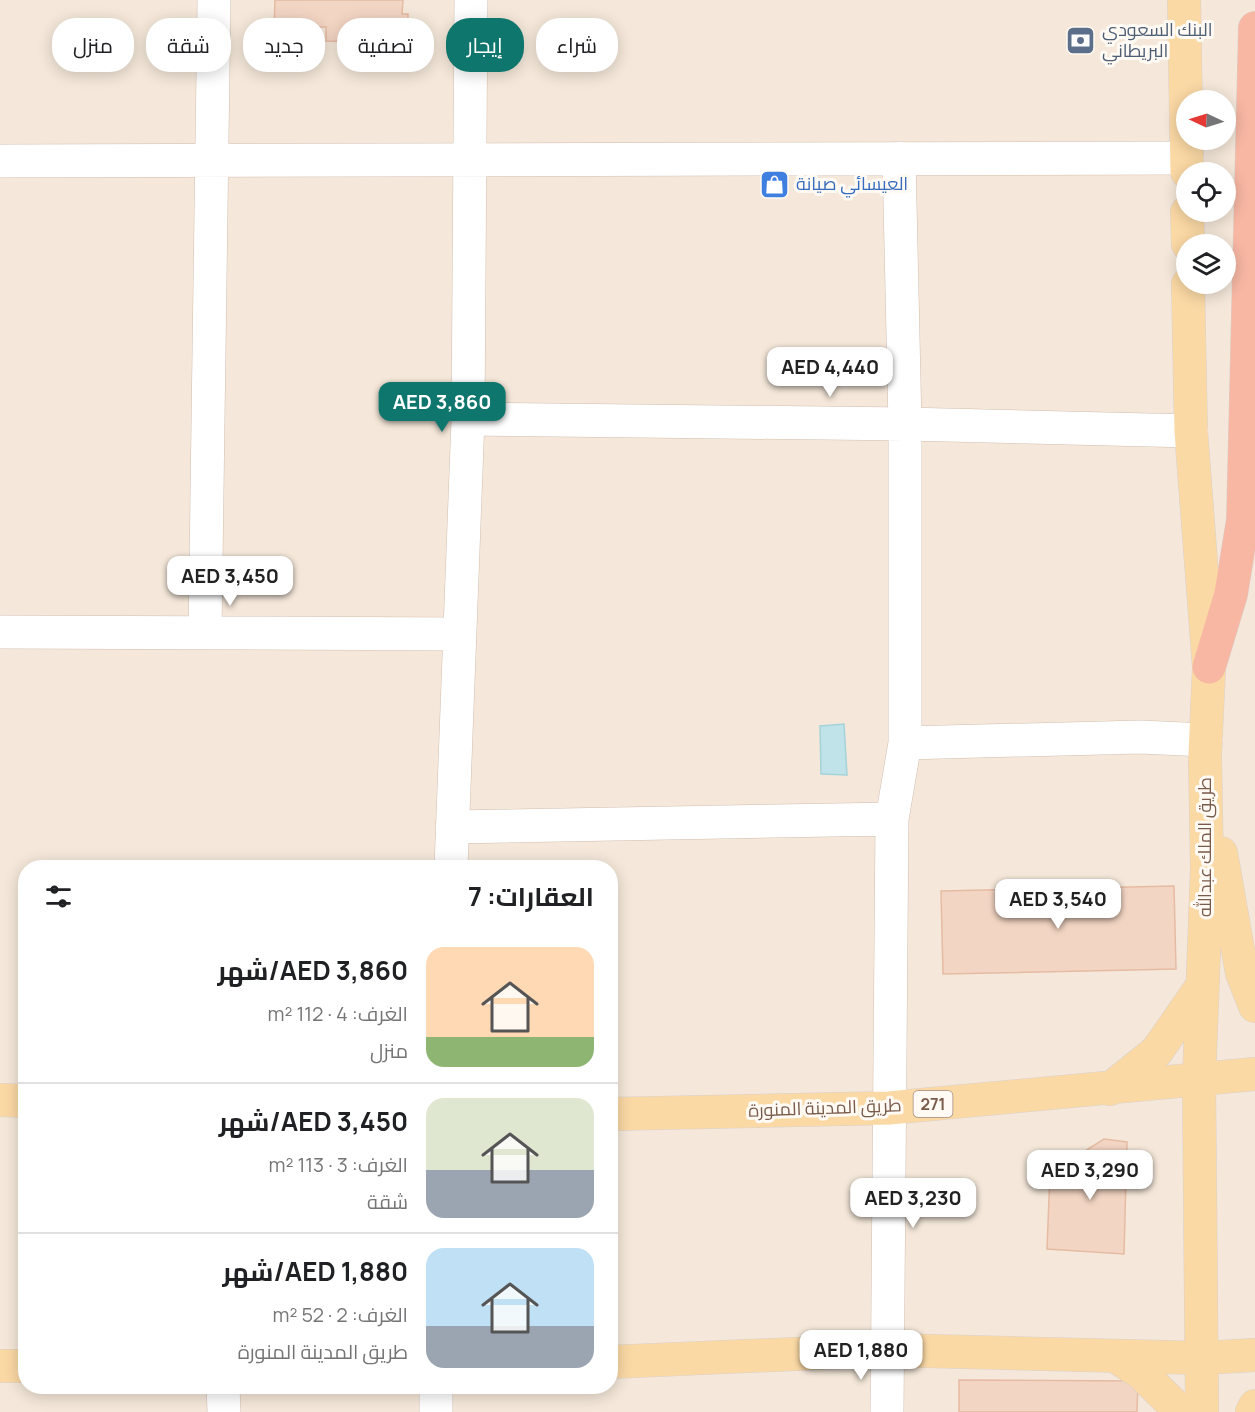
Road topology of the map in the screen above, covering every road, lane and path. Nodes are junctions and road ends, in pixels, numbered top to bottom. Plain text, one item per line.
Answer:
1 (214, 0) edge
2 (471, 0) edge
3 (1184, 0) edge
4 (1255, 28) edge
5 (899, 158) junction
6 (469, 159) junction
7 (211, 160) junction
8 (0, 161) edge
9 (1187, 162) edge
10 (1176, 165) edge
11 (1188, 294) edge
12 (468, 419) junction
13 (905, 424) junction
14 (1191, 431) junction
15 (0, 632) edge
16 (205, 633) junction
17 (460, 634) junction
18 (1209, 667) junction
19 (905, 743) junction
20 (1205, 747) junction
21 (892, 819) junction
22 (452, 827) junction
23 (451, 860) edge
24 (1202, 986) junction
25 (1255, 1006) edge
26 (1255, 1074) edge
27 (1199, 1081) junction
28 (1110, 1089) junction
29 (0, 1100) edge
30 (18, 1101) edge
31 (889, 1108) junction
32 (618, 1113) edge
33 (887, 1350) junction
34 (1255, 1355) edge
35 (1115, 1356) junction
36 (1202, 1358) junction
37 (618, 1362) edge
38 (0, 1366) edge
39 (18, 1366) edge
40 (223, 1394) edge
41 (436, 1394) edge
42 (1255, 1406) edge
43 (224, 1412) edge
44 (436, 1412) edge
45 (886, 1412) edge
46 (1181, 1412) edge
47 (1202, 1412) edge
48 (1252, 1412) edge

1 - 7 street
2 - 6 street
3 - 9 main road
4 - 18 highway
5 - 6 street
5 - 10 street
5 - 13 street
6 - 7 street
6 - 12 street
7 - 8 street
7 - 16 street
11 - 14 main road, طريق الملك عبدالله
12 - 13 street
12 - 17 street
13 - 14 street
13 - 19 street
14 - 18 main road, طريق الملك عبدالله
15 - 16 street
16 - 17 street
17 - 22 street
18 - 20 main road, طريق الملك عبدالله
19 - 20 street
19 - 21 street
20 - 24 main road, طريق الملك عبدالله
20 - 25 main road
21 - 22 street
21 - 31 street
22 - 23 street
24 - 27 main road, طريق الملك عبدالله
24 - 28 main road
26 - 27 main road, طريق المدينة المنورة / 271
27 - 28 main road, طريق المدينة المنورة / 271
27 - 36 main road, طريق الملك عبدالله
28 - 31 main road, طريق المدينة المنورة / 271
29 - 30 main road
31 - 32 main road, طريق المدينة المنورة / 271
31 - 33 street
33 - 35 main road
33 - 37 main road
33 - 45 street
34 - 36 main road
35 - 36 main road
35 - 46 main road
36 - 47 main road, طريق الملك عبدالله
38 - 39 main road
40 - 43 street
41 - 44 street
42 - 48 main road

